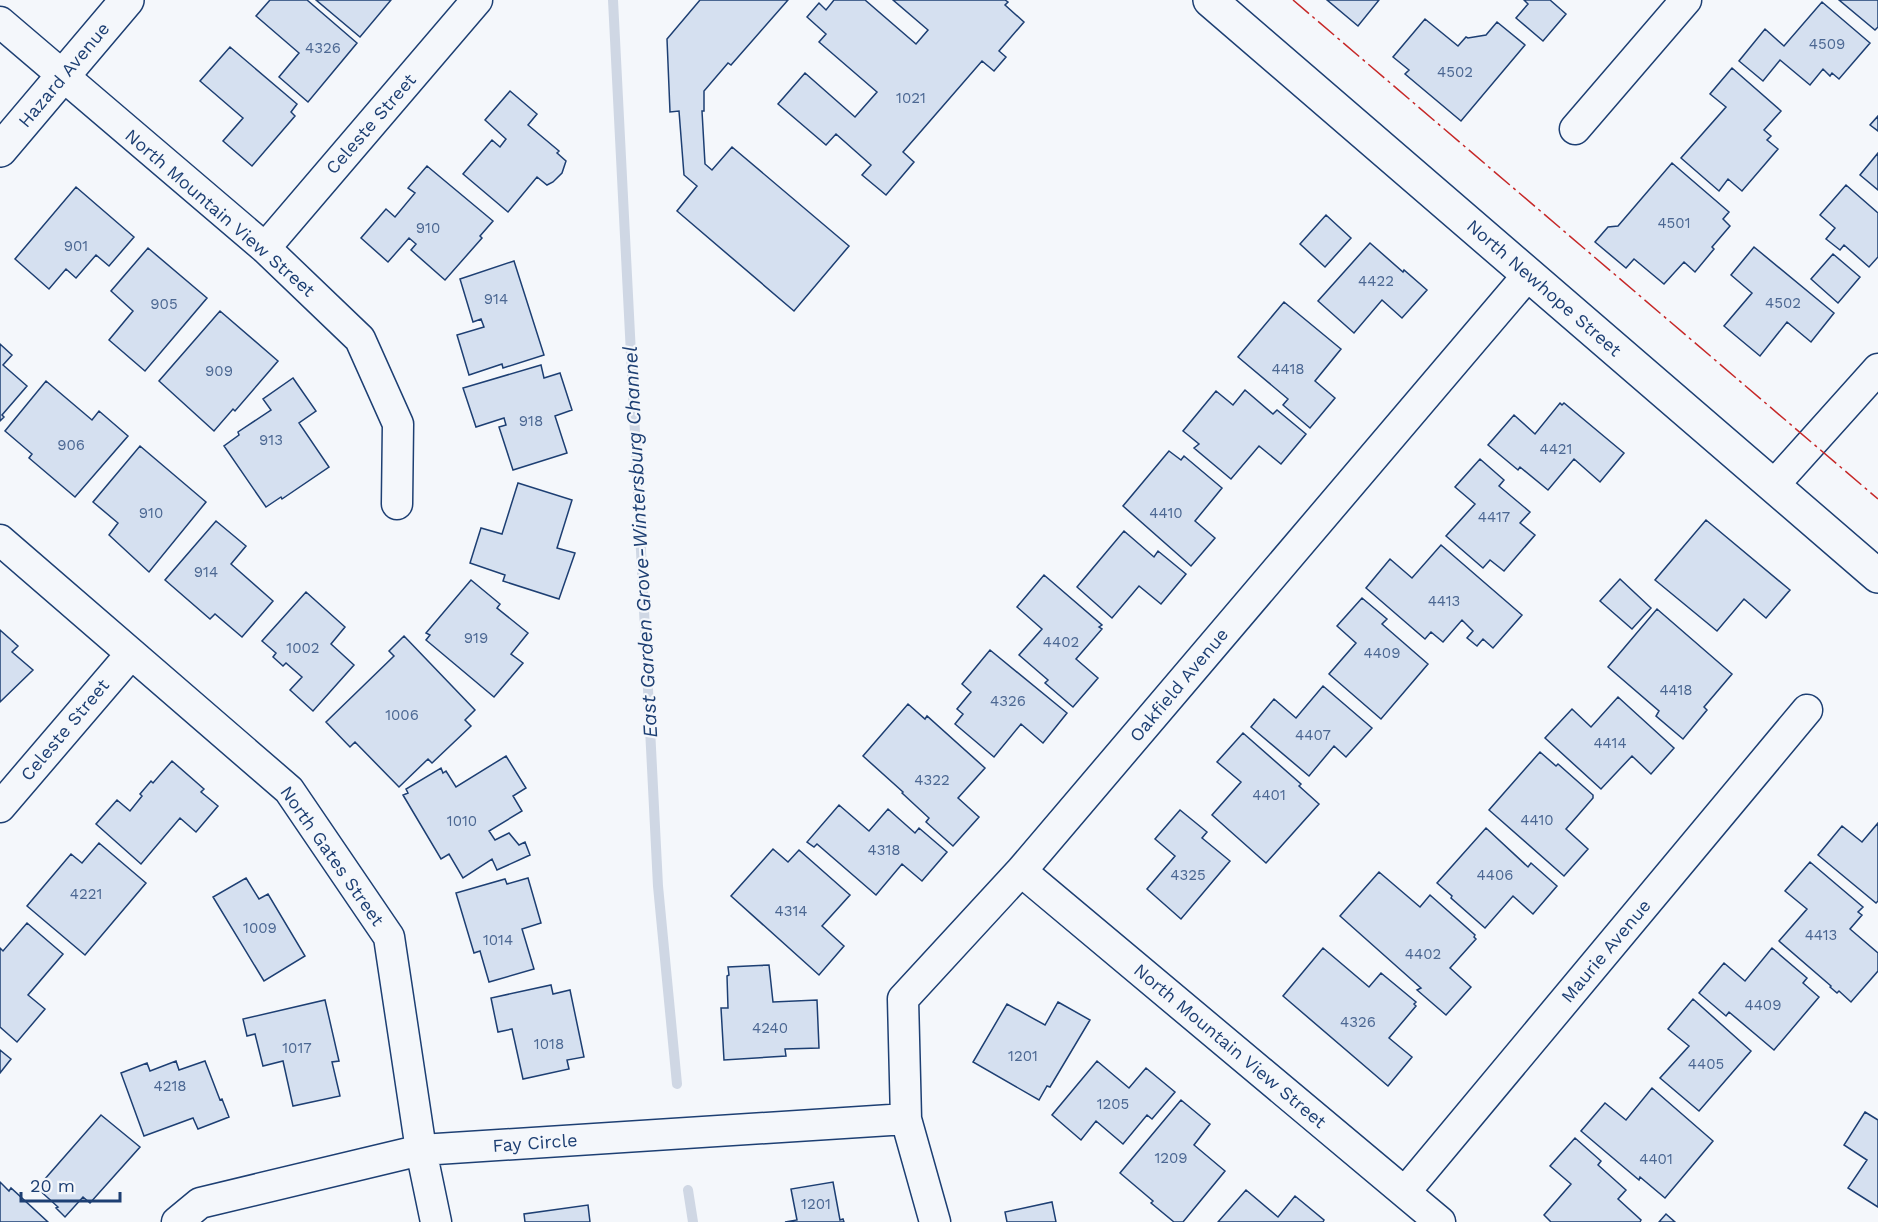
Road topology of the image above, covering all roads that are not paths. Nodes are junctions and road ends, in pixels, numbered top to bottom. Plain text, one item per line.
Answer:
1 (127, 0) edge
2 (477, 0) edge
3 (1210, 0) edge
4 (1686, 0) edge
5 (0, 22) edge
6 (62, 76) junction
7 (1575, 129) dead end
8 (0, 150) edge
9 (265, 248) junction
10 (1528, 275) junction
11 (1878, 369) edge
12 (1773, 486) junction
13 (397, 504) dead end
14 (0, 540) edge
15 (1878, 576) edge
16 (131, 654) junction
17 (1807, 710) dead end
18 (0, 807) edge
19 (1021, 871) junction
20 (906, 1119) junction
21 (421, 1150) junction
22 (1405, 1192) junction
23 (177, 1222) edge
24 (436, 1222) edge
25 (935, 1222) edge
26 (1440, 1222) edge

1 - 6 street, Hazard Avenue
2 - 9 street, Celeste Street
3 - 10 street, North Newhope Street
4 - 7 street
5 - 6 street, North Mountain View Street
6 - 8 street, Hazard Avenue
6 - 9 street, North Mountain View Street
9 - 13 street, North Mountain View Street
10 - 12 street, North Newhope Street
10 - 19 street, Oakfield Avenue
11 - 12 street
12 - 15 street, North Newhope Street
14 - 16 street, North Gates Street
16 - 18 street, Celeste Street
16 - 21 street, North Gates Street
17 - 22 street, Maurie Avenue
19 - 20 street, Oakfield Avenue
19 - 22 street, North Mountain View Street
20 - 21 street, Fay Circle
20 - 25 street, Oakfield Avenue
21 - 23 street, Fay Circle
21 - 24 street, North Gates Street
22 - 26 street, North Mountain View Street

